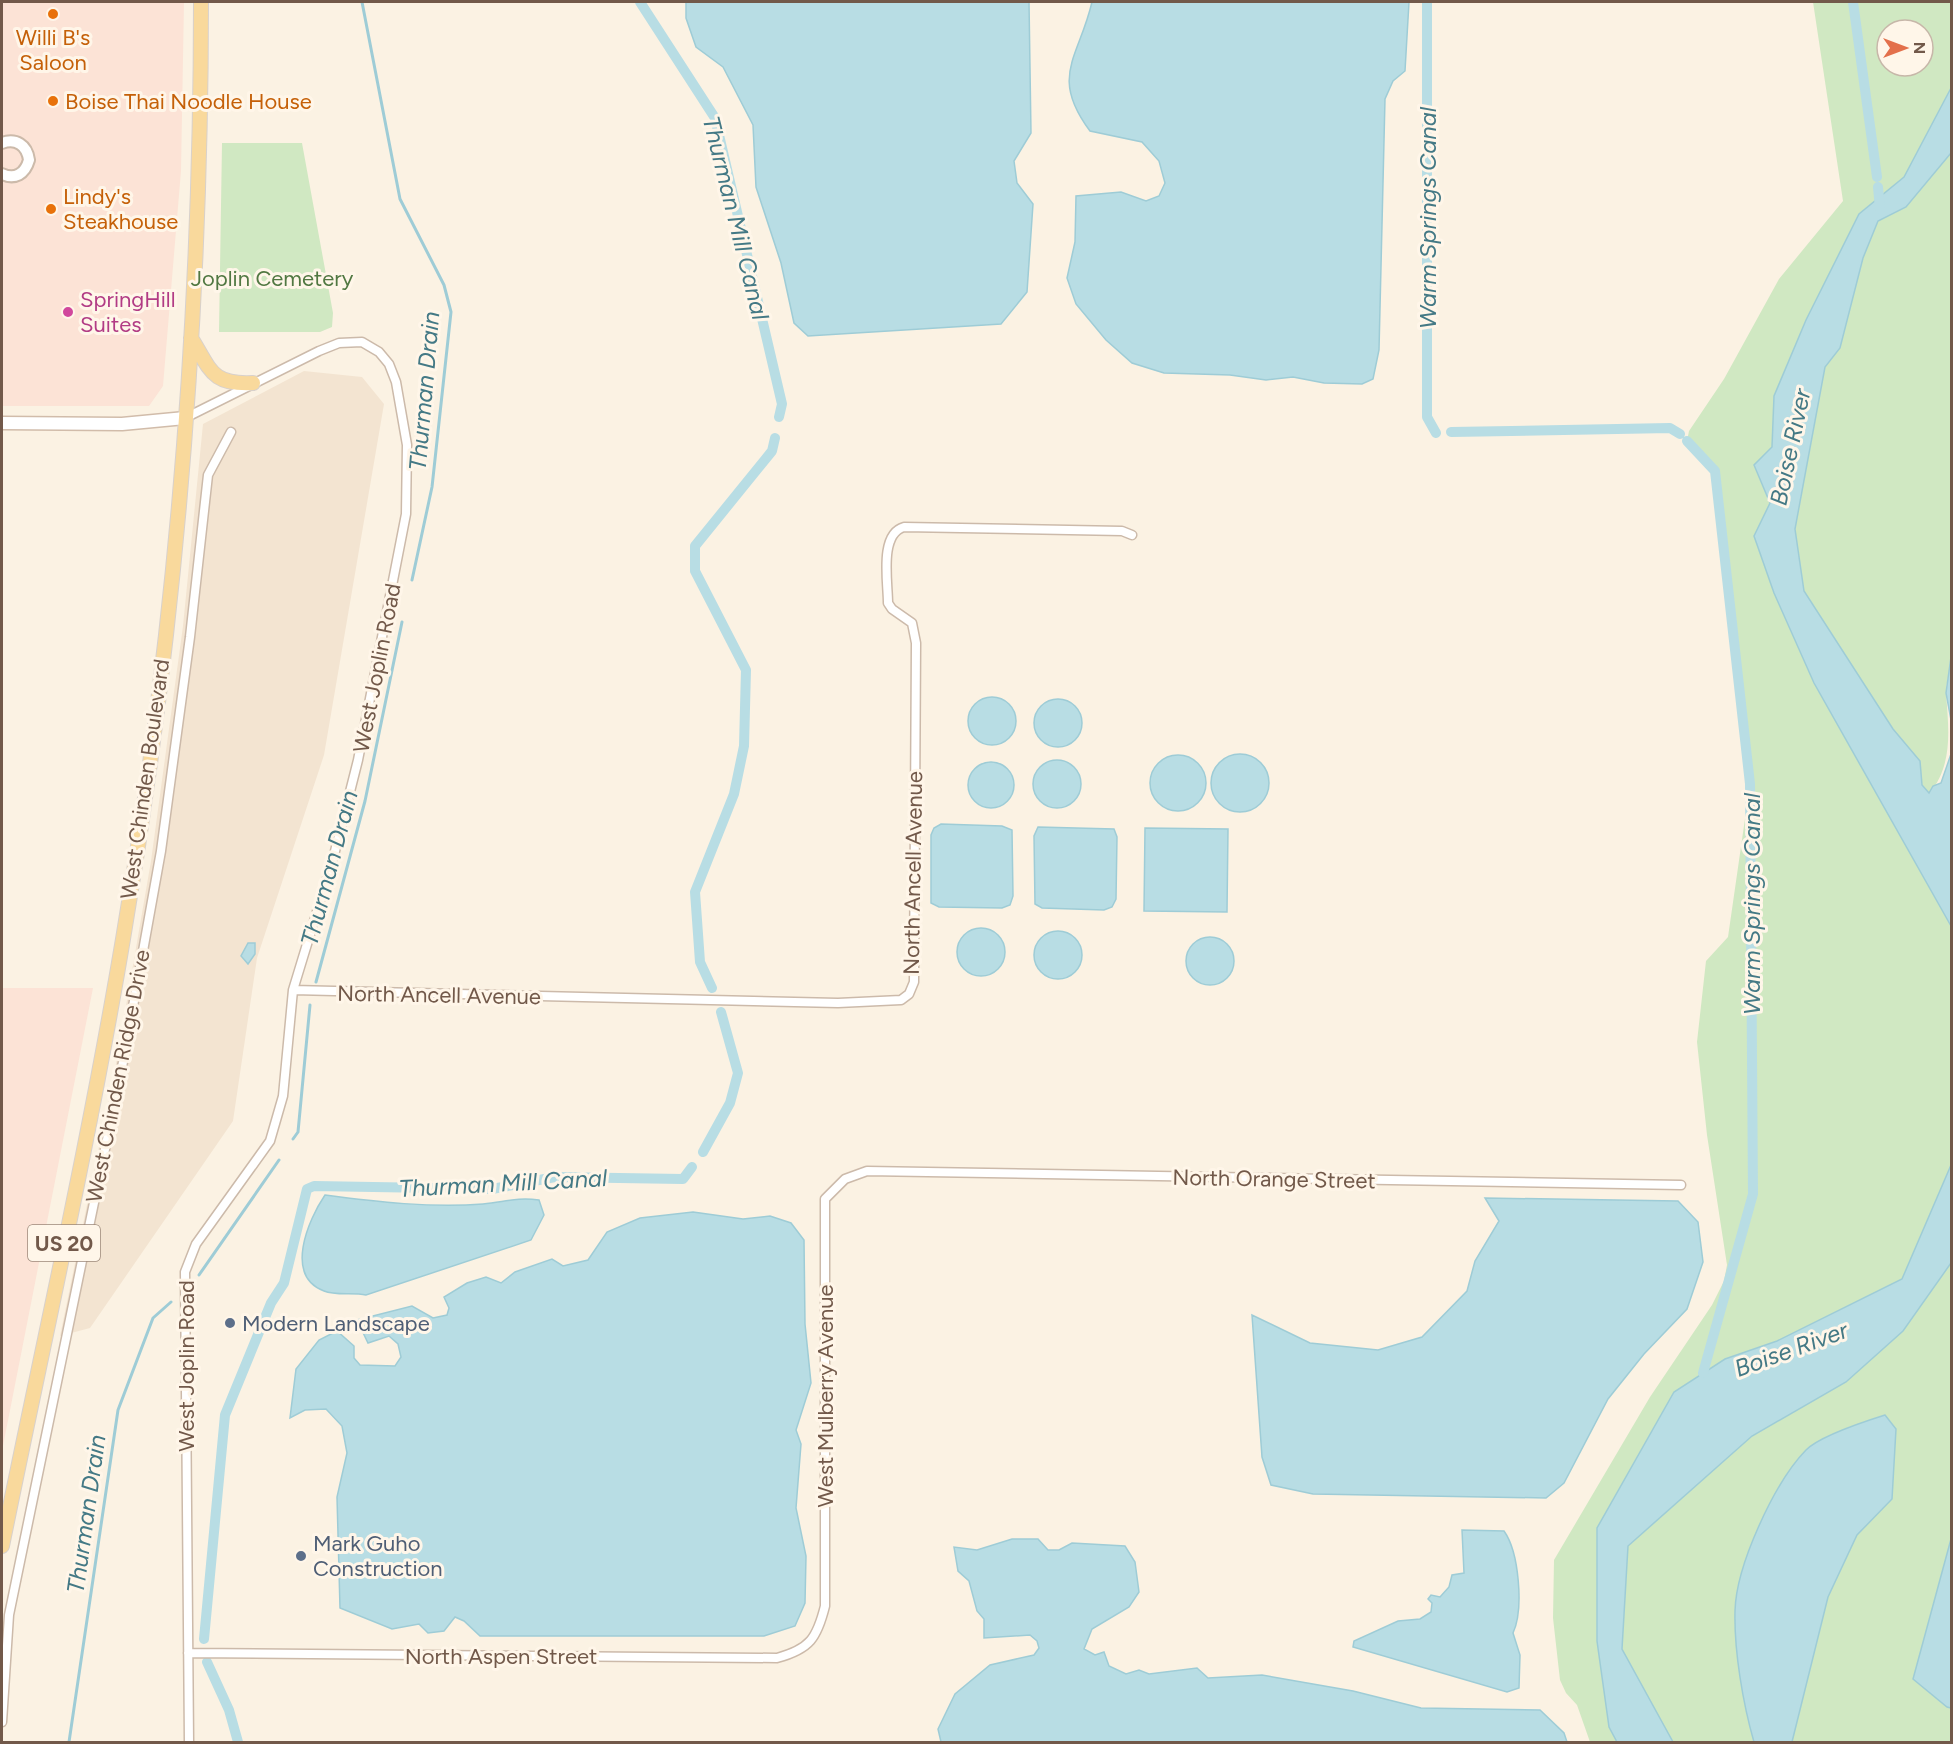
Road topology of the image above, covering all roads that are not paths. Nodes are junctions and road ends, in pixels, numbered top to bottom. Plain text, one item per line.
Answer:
1 (201, 2) edge
2 (2, 143) edge
3 (2, 174) edge
4 (191, 337) junction
5 (253, 383) junction
6 (185, 418) junction
7 (2, 423) edge
8 (231, 432) dead end
9 (1132, 535) dead end
10 (292, 990) junction
11 (867, 1171) joint
12 (1681, 1185) dead end
13 (2, 1546) edge
14 (811, 1642) joint
15 (188, 1653) junction
16 (2, 1722) edge
17 (189, 1743) edge

1 - 4 main road, West Chinden Boulevard
2 - 3 street
4 - 5 main road
4 - 6 main road, West Chinden Boulevard
5 - 6 street, West Joplin Road
5 - 10 street, West Joplin Road
6 - 7 main road
6 - 13 main road, West Chinden Boulevard / US 20
8 - 16 street, West Chinden Ridge Drive
9 - 10 street, North Ancell Avenue
10 - 15 street, West Joplin Road
11 - 12 street, North Orange Street
11 - 14 street, West Mulberry Avenue
14 - 15 street, North Aspen Street
15 - 17 street, West Joplin Road

